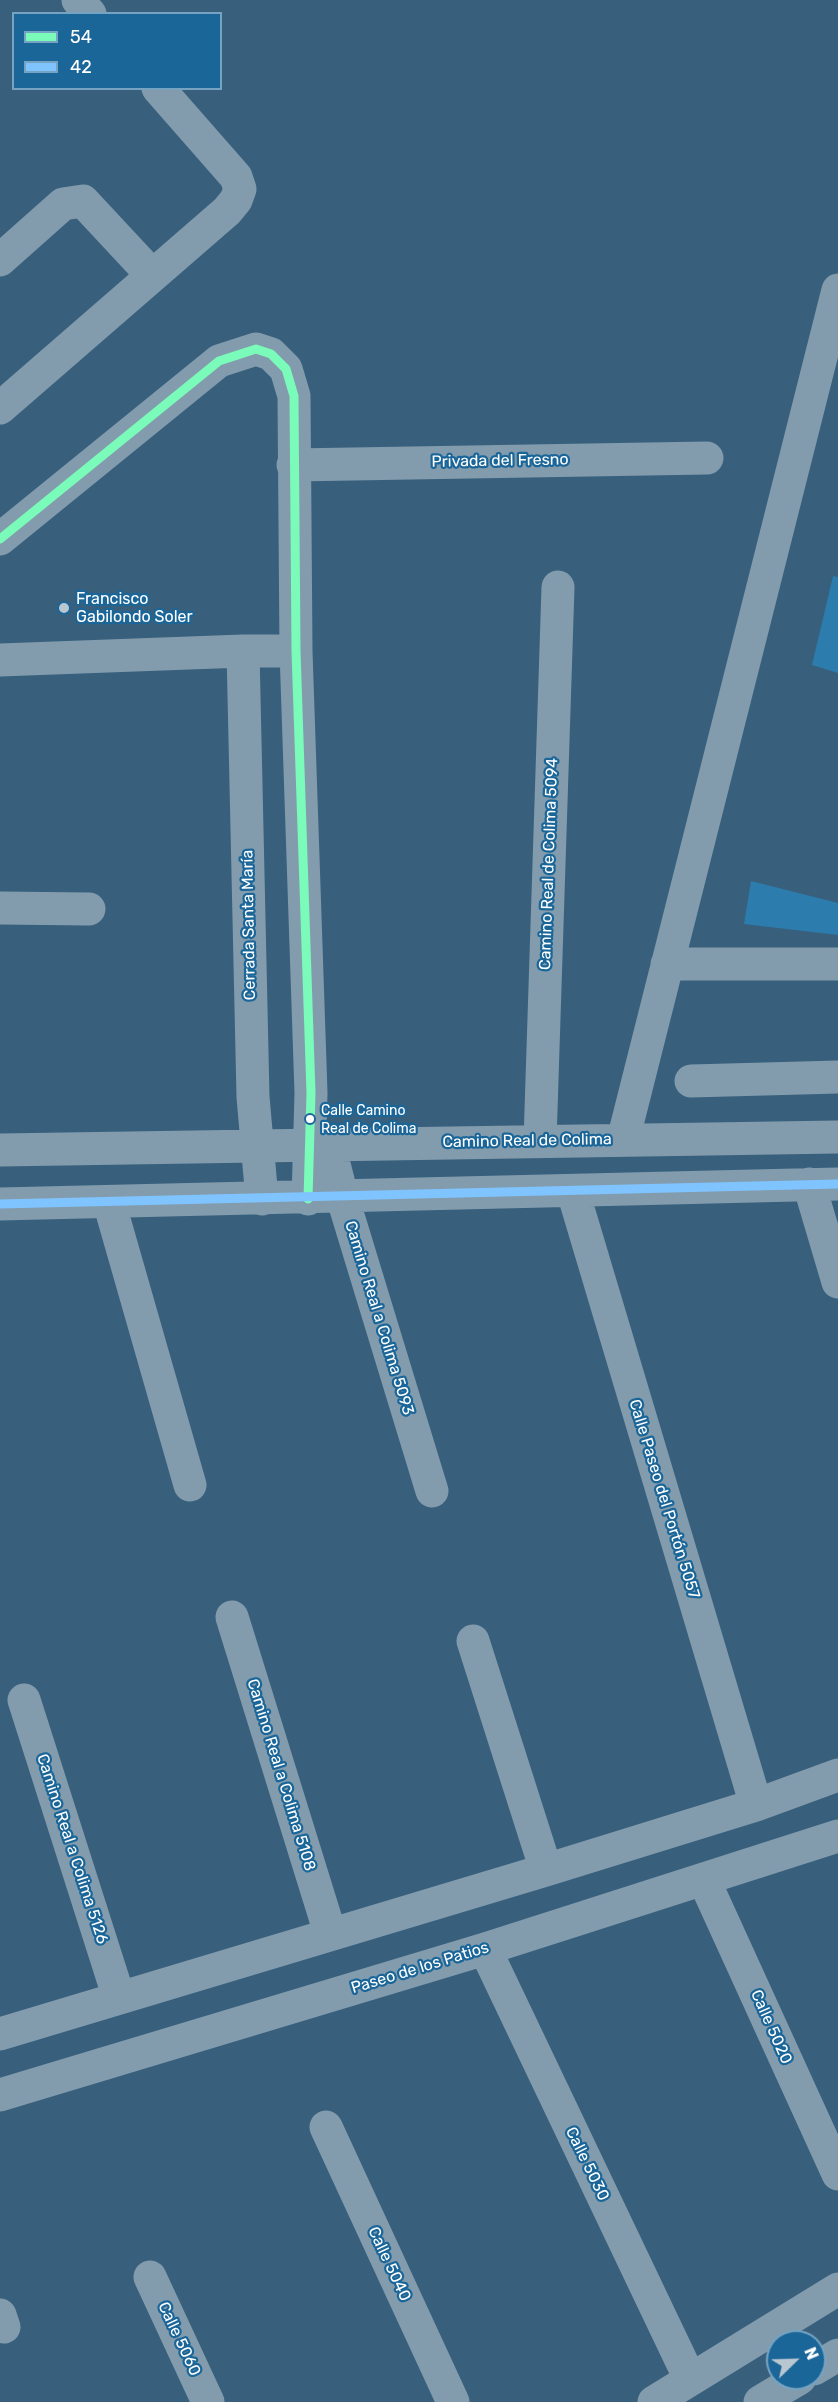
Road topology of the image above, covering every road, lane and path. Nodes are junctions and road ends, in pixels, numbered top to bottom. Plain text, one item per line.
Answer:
1 (78, 0) edge
2 (88, 12) edge
3 (160, 90) edge
4 (0, 260) edge
5 (151, 274) junction
6 (838, 290) edge
7 (0, 408) edge
8 (707, 458) dead end
9 (293, 465) junction
10 (0, 539) edge
11 (558, 586) dead end
12 (243, 651) junction
13 (296, 651) junction
14 (0, 660) edge
15 (0, 908) edge
16 (89, 909) dead end
17 (668, 964) junction
18 (838, 964) edge
19 (838, 1077) edge
20 (691, 1082) dead end
21 (838, 1137) edge
22 (623, 1140) junction
23 (540, 1141) junction
24 (319, 1144) junction
25 (258, 1145) junction
26 (0, 1150) edge
27 (823, 1184) edge
28 (573, 1192) junction
29 (342, 1196) junction
30 (262, 1199) junction
31 (308, 1199) junction
32 (109, 1202) junction
33 (0, 1204) edge
34 (838, 1282) edge
35 (190, 1485) dead end
36 (432, 1491) dead end
37 (232, 1617) dead end
38 (473, 1641) dead end
39 (24, 1700) dead end
40 (838, 1776) edge
41 (756, 1805) junction
42 (838, 1836) edge
43 (546, 1870) junction
44 (704, 1880) junction
45 (330, 1933) junction
46 (485, 1949) junction
47 (119, 1998) junction
48 (0, 2034) edge
49 (0, 2095) edge
50 (326, 2127) dead end
51 (838, 2174) edge
52 (150, 2277) dead end
53 (838, 2289) edge
54 (690, 2379) junction
55 (780, 2390) edge
56 (208, 2402) edge
57 (453, 2402) edge
58 (654, 2402) edge
59 (760, 2402) edge

1 - 2 street
3 - 5 street
4 - 5 street
5 - 7 street
6 - 17 street
8 - 9 street, Privada del Fresno
9 - 10 street
9 - 13 street
11 - 23 street, Camino Real de Colima 5094
12 - 13 street
12 - 14 street
12 - 25 street, Cerrada Santa María
13 - 24 street
15 - 16 street
17 - 18 street
17 - 22 street
19 - 20 street
21 - 22 street, Camino Real de Colima
22 - 23 street, Camino Real de Colima
23 - 24 street, Camino Real de Colima
24 - 25 street, Camino Real de Colima
24 - 29 street, Camino Real a Colima 5093
24 - 31 street
25 - 26 street, Camino Real de Colima
25 - 30 street, Cerrada Santa María
27 - 28 street
27 - 34 street
28 - 29 street
28 - 41 street, Calle Paseo del Portón 5057
29 - 31 street
29 - 36 street, Camino Real a Colima 5093
30 - 31 street
30 - 32 street
32 - 33 street
32 - 35 street
37 - 45 street, Camino Real a Colima 5108
38 - 43 street
39 - 47 street, Camino Real a Colima 5126
40 - 41 street
41 - 43 street
42 - 44 street, Paseo de los Patios
43 - 45 street
44 - 46 street, Paseo de los Patios
44 - 51 street, Calle 5020
45 - 47 street
46 - 49 street, Paseo de los Patios
46 - 54 street, Calle 5030
47 - 48 street
50 - 57 street, Calle 5040
52 - 56 street, Calle 5060
53 - 54 street
54 - 58 street
55 - 59 street

